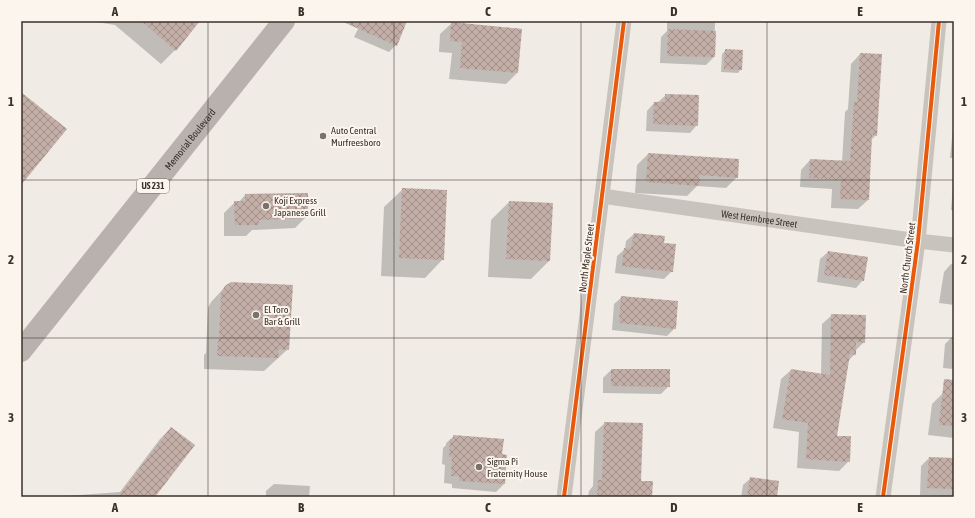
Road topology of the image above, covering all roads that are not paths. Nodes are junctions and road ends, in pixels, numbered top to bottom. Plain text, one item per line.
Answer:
1 (284, 21) edge
2 (624, 21) edge
3 (939, 21) edge
4 (602, 196) junction
5 (918, 241) junction
6 (954, 245) edge
7 (21, 351) edge
8 (564, 497) edge
9 (883, 497) edge

1 - 7 main road, Memorial Boulevard / US 231
2 - 4 street, North Maple Street
3 - 5 street, North Church Street
4 - 5 street, West Hembree Street
4 - 8 street, North Maple Street
5 - 6 street, West Hembree Street
5 - 9 street, North Church Street

